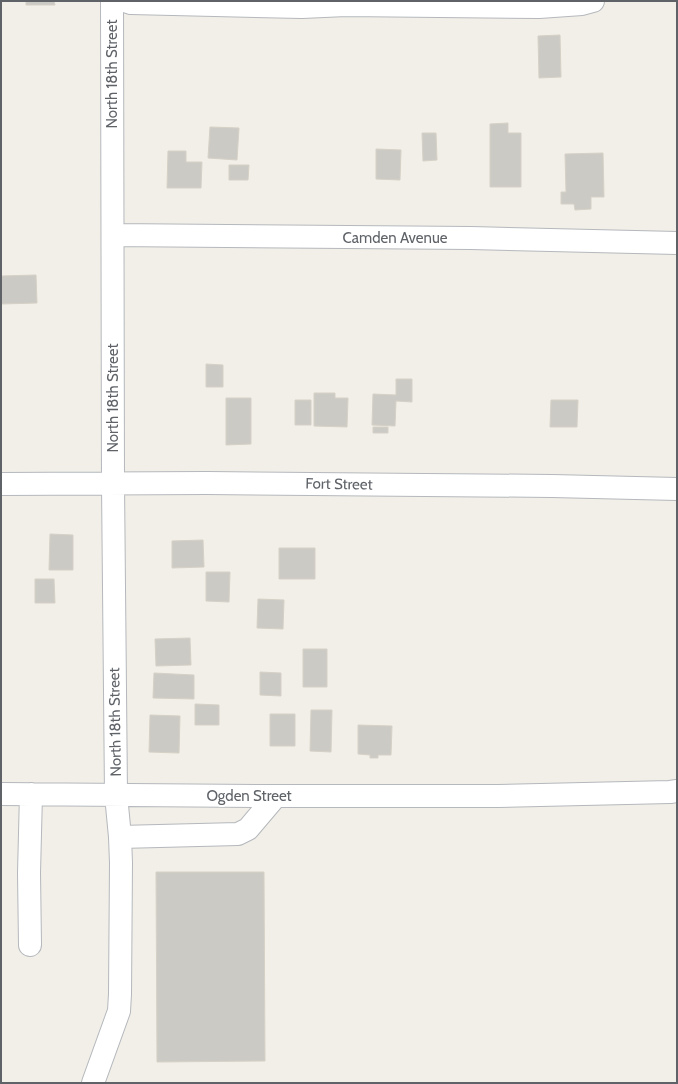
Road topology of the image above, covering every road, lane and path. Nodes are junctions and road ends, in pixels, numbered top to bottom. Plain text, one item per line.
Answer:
1 (112, 1) edge
2 (125, 1) edge
3 (593, 1) edge
4 (221, 3) edge
5 (346, 3) edge
6 (112, 235) junction
7 (677, 243) edge
8 (1, 484) edge
9 (113, 484) junction
10 (677, 489) edge
11 (677, 791) edge
12 (1, 794) edge
13 (31, 794) junction
14 (116, 795) junction
15 (276, 796) junction
16 (120, 837) junction
17 (30, 945) dead end
18 (93, 1083) edge

1 - 6 street, North 18th Street
2 - 4 street
3 - 5 street
4 - 5 street
6 - 7 street, Camden Avenue
6 - 9 street, North 18th Street
8 - 9 street, Fort Street
9 - 10 street, Fort Street
9 - 14 street, North 18th Street
11 - 15 street, Ogden Street
12 - 13 street, Ogden Street
13 - 14 street, Ogden Street
13 - 17 street
14 - 15 street, Ogden Street
14 - 16 street, North 18th Street
15 - 16 street
16 - 18 street, North 18th Street

